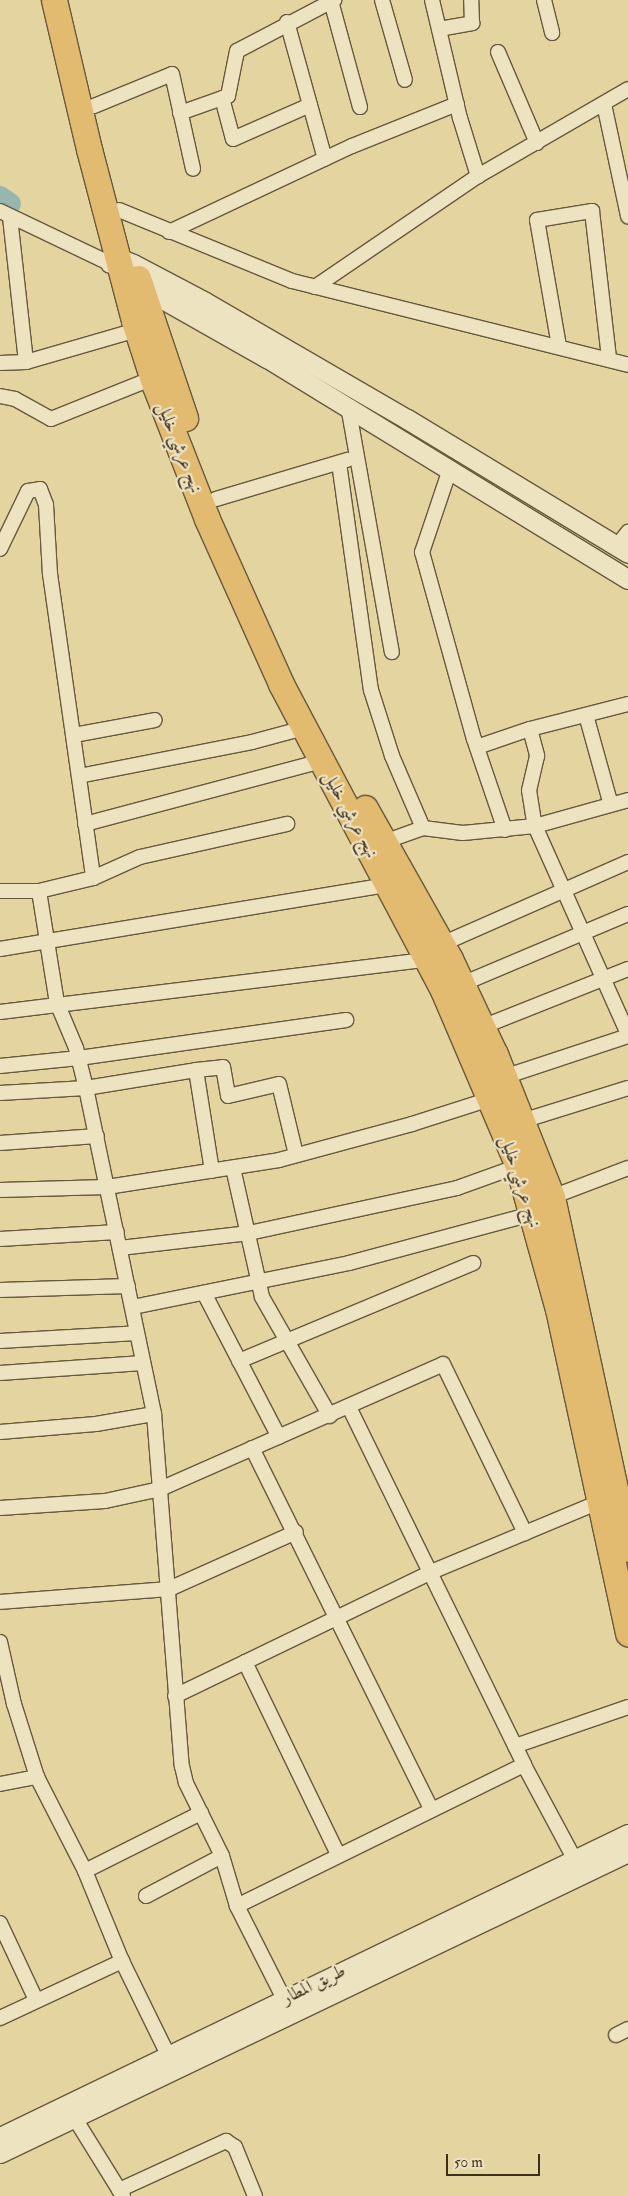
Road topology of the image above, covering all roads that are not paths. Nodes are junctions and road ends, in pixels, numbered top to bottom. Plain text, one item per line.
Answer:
1 (54, 0) edge
2 (70, 0) edge
3 (332, 0) edge
4 (382, 0) edge
5 (432, 0) edge
6 (471, 0) edge
7 (544, 0) edge
8 (286, 22) junction
9 (439, 29) junction
10 (552, 32) dead end
11 (498, 52) dead end
12 (405, 80) dead end
13 (628, 89) edge
14 (222, 98) junction
15 (457, 104) junction
16 (604, 104) junction
17 (94, 106) junction
18 (310, 106) junction
19 (360, 108) dead end
20 (180, 114) junction
21 (537, 143) junction
22 (325, 159) junction
23 (193, 169) dead end
24 (478, 176) junction
25 (119, 210) junction
26 (5, 214) edge
27 (628, 216) edge
28 (169, 232) junction
29 (124, 270) junction
30 (315, 287) junction
31 (137, 330) junction
32 (559, 346) junction
33 (609, 359) junction
34 (26, 362) junction
35 (0, 364) edge
36 (628, 365) edge
37 (152, 378) junction
38 (0, 396) edge
39 (348, 406) junction
40 (357, 457) junction
41 (339, 463) junction
42 (450, 469) junction
43 (216, 499) junction
44 (624, 543) edge
45 (0, 549) edge
46 (628, 579) edge
47 (392, 652) dead end
48 (628, 704) edge
49 (586, 714) junction
50 (155, 720) dead end
51 (304, 728) junction
52 (530, 729) junction
53 (74, 735) junction
54 (477, 747) junction
55 (322, 762) junction
56 (79, 776) junction
57 (628, 800) edge
58 (611, 805) junction
59 (85, 824) junction
60 (287, 824) dead end
61 (535, 826) junction
62 (423, 828) junction
63 (505, 830) junction
64 (384, 842) junction
65 (628, 862) edge
66 (93, 878) junction
67 (386, 885) junction
68 (39, 891) junction
69 (562, 891) junction
70 (0, 892) edge
71 (628, 914) edge
72 (581, 934) junction
73 (47, 941) junction
74 (0, 949) edge
75 (433, 952) junction
76 (628, 969) edge
77 (603, 981) junction
78 (462, 984) junction
79 (57, 1004) junction
80 (0, 1012) edge
81 (346, 1020) dead end
82 (482, 1027) junction
83 (628, 1035) edge
84 (79, 1058) junction
85 (0, 1066) edge
86 (196, 1070) junction
87 (504, 1077) junction
88 (86, 1088) junction
89 (628, 1088) edge
90 (0, 1093) edge
91 (490, 1098) junction
92 (522, 1122) junction
93 (97, 1136) junction
94 (0, 1143) edge
95 (296, 1156) junction
96 (518, 1166) junction
97 (233, 1168) junction
98 (628, 1168) edge
99 (212, 1171) junction
100 (107, 1187) junction
101 (0, 1190) edge
102 (552, 1197) junction
103 (532, 1214) junction
104 (117, 1232) junction
105 (249, 1233) junction
106 (0, 1239) edge
107 (120, 1248) junction
108 (473, 1263) dead end
109 (258, 1282) junction
110 (128, 1286) junction
111 (0, 1290) edge
112 (204, 1293) junction
113 (133, 1307) junction
114 (137, 1333) junction
115 (0, 1341) edge
116 (287, 1341) junction
117 (239, 1361) junction
118 (143, 1363) junction
119 (0, 1373) edge
120 (349, 1407) junction
121 (154, 1414) junction
122 (330, 1416) junction
123 (0, 1432) edge
124 (278, 1437) junction
125 (252, 1448) junction
126 (160, 1489) junction
127 (599, 1502) junction
128 (0, 1508) edge
129 (296, 1532) junction
130 (525, 1533) junction
131 (628, 1549) edge
132 (431, 1572) junction
133 (169, 1589) junction
134 (0, 1602) edge
135 (338, 1617) junction
136 (628, 1634) edge
137 (0, 1642) edge
138 (246, 1662) junction
139 (175, 1696) junction
140 (628, 1707) edge
141 (515, 1746) junction
142 (524, 1765) junction
143 (37, 1777) junction
144 (0, 1784) edge
145 (431, 1808) junction
146 (201, 1813) junction
147 (628, 1834) edge
148 (628, 1852) edge
149 (338, 1854) junction
150 (222, 1856) junction
151 (578, 1867) junction
152 (85, 1871) junction
153 (146, 1896) dead end
154 (237, 1906) junction
155 (0, 1923) edge
156 (122, 1962) junction
157 (284, 1999) junction
158 (36, 2000) junction
159 (0, 2018) edge
160 (172, 2062) junction
161 (74, 2117) junction
162 (0, 2137) edge
163 (0, 2153) edge
164 (121, 2193) edge
165 (255, 2196) edge

1 - 29 highway, نهج عرشي خليل
2 - 17 highway, نهج عرشي خليل
3 - 8 street
3 - 19 street
4 - 12 street
5 - 9 street
6 - 9 street
7 - 10 street
8 - 14 street
8 - 18 street
9 - 15 street
11 - 21 street
13 - 16 street
14 - 18 street
14 - 20 street
15 - 22 street
15 - 24 street
16 - 21 street
16 - 27 street
17 - 20 street
17 - 25 highway, نهج عرشي خليل
18 - 22 street
20 - 23 street
21 - 24 street
22 - 28 street
24 - 30 street
25 - 28 street
25 - 29 highway, نهج عرشي خليل
26 - 29 street
26 - 34 street
28 - 30 street
29 - 31 highway, نهج عرشي خليل
29 - 39 main road
29 - 43 highway, نهج عرشي خليل
29 - 44 main road
30 - 32 street
31 - 34 street
31 - 37 highway, نهج عرشي خليل
32 - 33 street
32 - 33 street
33 - 36 street
34 - 35 street
37 - 38 street
37 - 51 highway, نهج عرشي خليل
39 - 40 street
39 - 42 main road
40 - 41 street
40 - 47 street
41 - 43 street
41 - 62 street
42 - 46 main road
42 - 54 street
43 - 64 highway, نهج عرشي خليل
45 - 53 street
48 - 49 street
49 - 52 street
49 - 58 street
50 - 53 street
51 - 55 highway, نهج عرشي خليل
51 - 56 street
52 - 54 street
52 - 61 street
53 - 56 street
54 - 63 street
55 - 59 street
55 - 67 highway, نهج عرشي خليل
56 - 59 street
57 - 58 street
58 - 61 street
59 - 66 street
60 - 66 street
61 - 63 street
61 - 69 street
62 - 63 street
62 - 64 street
64 - 75 highway, نهج عرشي خليل
65 - 69 street
66 - 68 street
67 - 73 street
67 - 75 highway, نهج عرشي خليل
68 - 70 street
68 - 73 street
69 - 72 street
69 - 75 street
71 - 72 street
72 - 77 street
72 - 78 street
73 - 74 street
73 - 79 street
75 - 78 highway, نهج عرشي خليل
75 - 79 street
75 - 91 highway, نهج عرشي خليل
76 - 77 street
77 - 82 street
77 - 83 street
78 - 82 highway, نهج عرشي خليل
79 - 80 street
79 - 84 street
81 - 84 street
82 - 87 highway, نهج عرشي خليل
83 - 87 street
84 - 85 street
84 - 88 street
86 - 88 street
86 - 95 street
86 - 99 street
87 - 92 highway, نهج عرشي خليل
88 - 90 street
88 - 93 street
89 - 92 street
91 - 95 street
91 - 96 highway, نهج عرشي خليل
92 - 102 highway, نهج عرشي خليل
93 - 94 street
93 - 100 street
95 - 97 street
96 - 103 highway, نهج عرشي خليل
96 - 105 street
97 - 99 street
97 - 105 street
98 - 102 street
99 - 100 street
100 - 101 street
100 - 104 street
102 - 131 highway, نهج عرشي خليل
103 - 109 street
103 - 127 highway, نهج عرشي خليل
104 - 106 street
104 - 107 street
105 - 107 street
105 - 109 street
107 - 110 street
108 - 116 street
109 - 112 street
109 - 116 street
110 - 111 street
110 - 113 street
112 - 113 street
112 - 117 street
113 - 114 street
114 - 115 street
114 - 118 street
116 - 117 street
116 - 122 street
117 - 124 street
118 - 119 street
118 - 121 street
120 - 122 street
120 - 130 street
120 - 132 street
121 - 123 street
121 - 126 street
122 - 124 street
124 - 125 street
125 - 126 street
125 - 129 street
126 - 128 street
126 - 133 street
127 - 130 street
127 - 136 highway, نهج عرشي خليل
129 - 133 street
129 - 135 street
130 - 132 street
132 - 135 street
132 - 141 street
133 - 134 street
133 - 139 street
135 - 138 street
135 - 145 street
137 - 143 street
138 - 139 street
138 - 149 street
139 - 146 street
140 - 141 street
141 - 142 street
142 - 145 street
142 - 151 street
143 - 144 street
143 - 152 street
145 - 149 street
146 - 150 street
146 - 152 street
147 - 151 main road, طريق المطار
148 - 151 main road, طريق المطار
149 - 154 street
150 - 153 street
150 - 154 street
151 - 157 main road, طريق المطار
151 - 160 main road, طريق المطار
152 - 156 street
154 - 157 street
155 - 158 street
156 - 158 street
156 - 160 street
157 - 160 main road, طريق المطار
158 - 159 street
160 - 161 main road, طريق المطار
160 - 162 main road, طريق المطار
161 - 163 main road, طريق المطار
161 - 164 street
164 - 165 street

